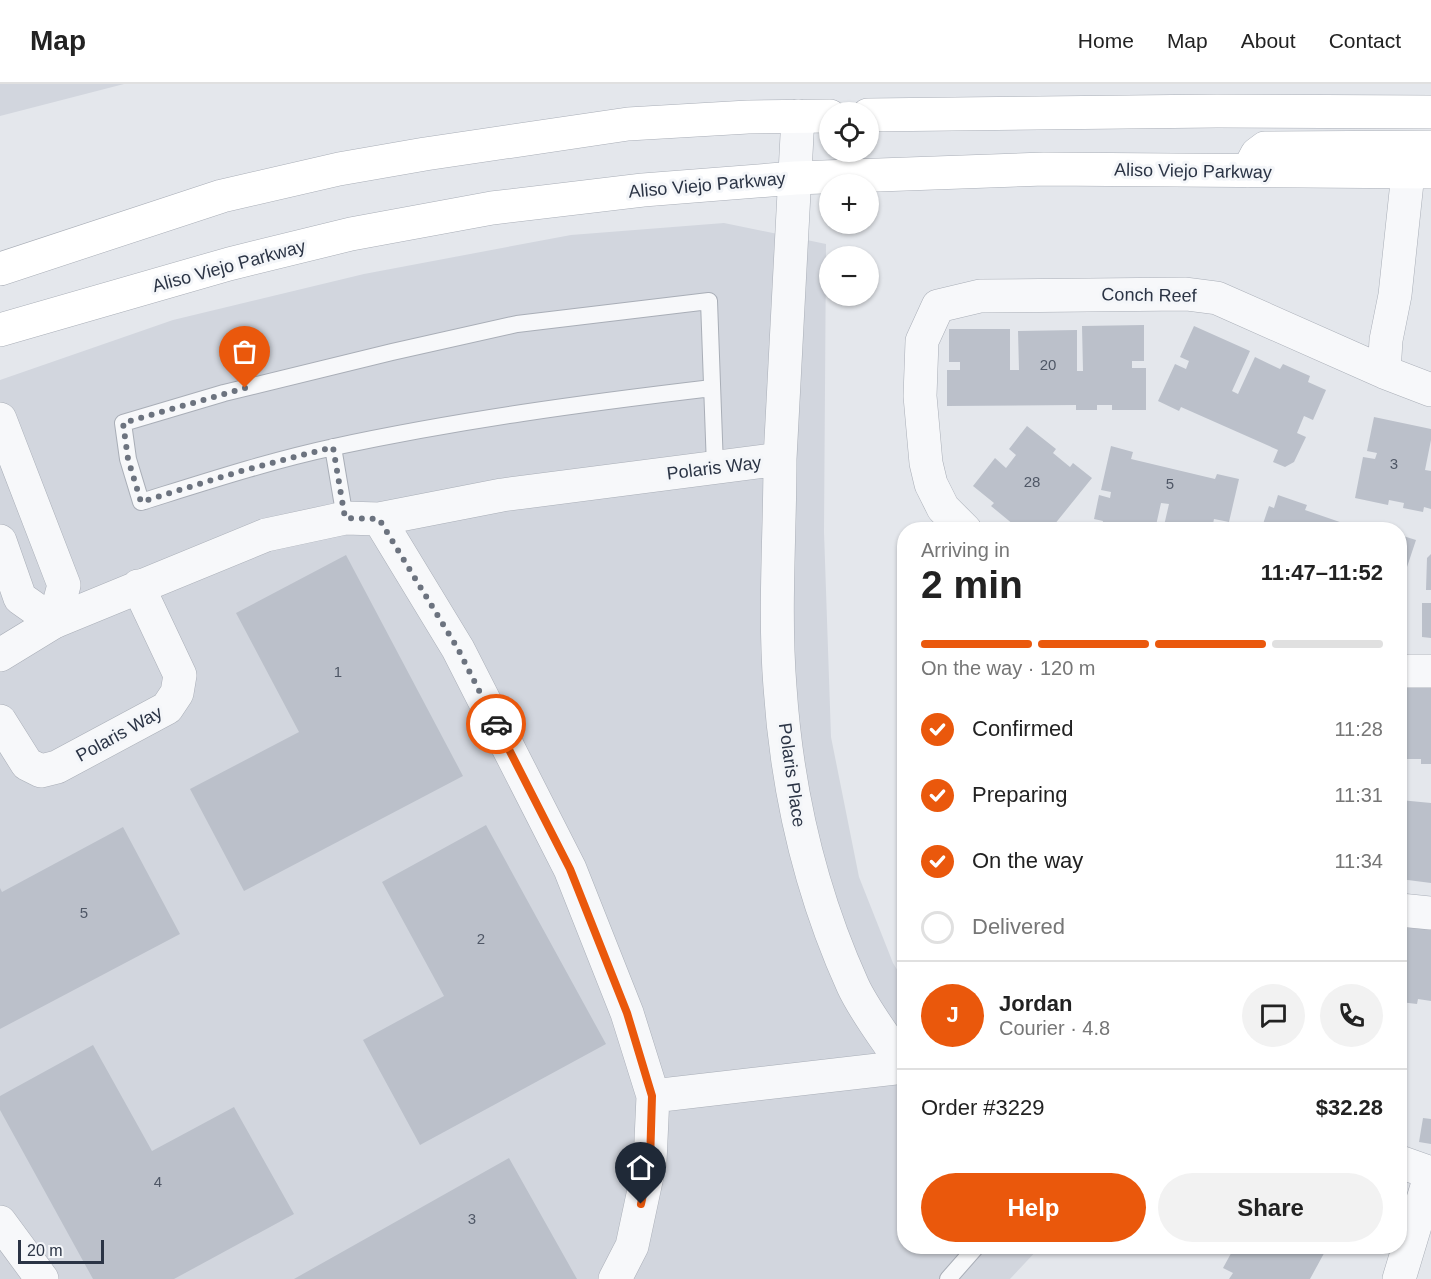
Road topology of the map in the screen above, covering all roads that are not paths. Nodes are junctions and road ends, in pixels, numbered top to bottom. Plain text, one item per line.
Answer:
1 (1431, 112) edge
2 (879, 115) edge
3 (814, 116) edge
4 (1431, 147) edge
5 (1248, 171) junction
6 (1419, 172) edge
7 (795, 178) junction
8 (0, 269) edge
9 (0, 330) edge
10 (1384, 372) junction
11 (712, 388) junction
12 (1431, 390) edge
13 (0, 419) edge
14 (333, 447) junction
15 (780, 459) junction
16 (714, 467) junction
17 (345, 518) junction
18 (379, 519) junction
19 (957, 522) edge
20 (0, 541) edge
21 (138, 586) junction
22 (54, 621) junction
23 (0, 655) edge
24 (1407, 671) edge
25 (1431, 671) edge
26 (0, 721) edge
27 (1407, 911) edge
28 (1431, 913) edge
29 (897, 1056) edge
30 (897, 1068) edge
31 (652, 1096) junction
32 (1407, 1164) edge
33 (1431, 1173) edge
34 (0, 1222) edge
35 (1407, 1252) edge
36 (970, 1254) edge
37 (1407, 1254) edge
38 (42, 1279) edge
39 (615, 1279) edge
40 (948, 1279) edge
41 (1399, 1279) edge

1 - 2 main road
3 - 7 street, Polaris Way
3 - 8 main road
4 - 5 main road
5 - 6 main road, Aliso Viejo Parkway
5 - 7 main road, Aliso Viejo Parkway
6 - 10 street
7 - 9 main road, Aliso Viejo Parkway
7 - 15 street, Polaris Way
10 - 12 street
10 - 19 street, Conch Reef
11 - 14 lane
11 - 14 lane
11 - 16 lane
13 - 22 street
14 - 17 lane
15 - 16 street, Polaris Way
15 - 29 street, Polaris Place
16 - 18 street, Polaris Way
17 - 18 street, Polaris Way
17 - 21 street, Polaris Way
18 - 31 street
20 - 22 street
21 - 22 street, Polaris Way
21 - 26 street, Polaris Way
22 - 23 street, Polaris Way
24 - 25 street
27 - 28 street
30 - 31 street, Polaris Place
31 - 39 street
32 - 33 street
33 - 35 street
34 - 38 street
36 - 40 lane
37 - 41 street

